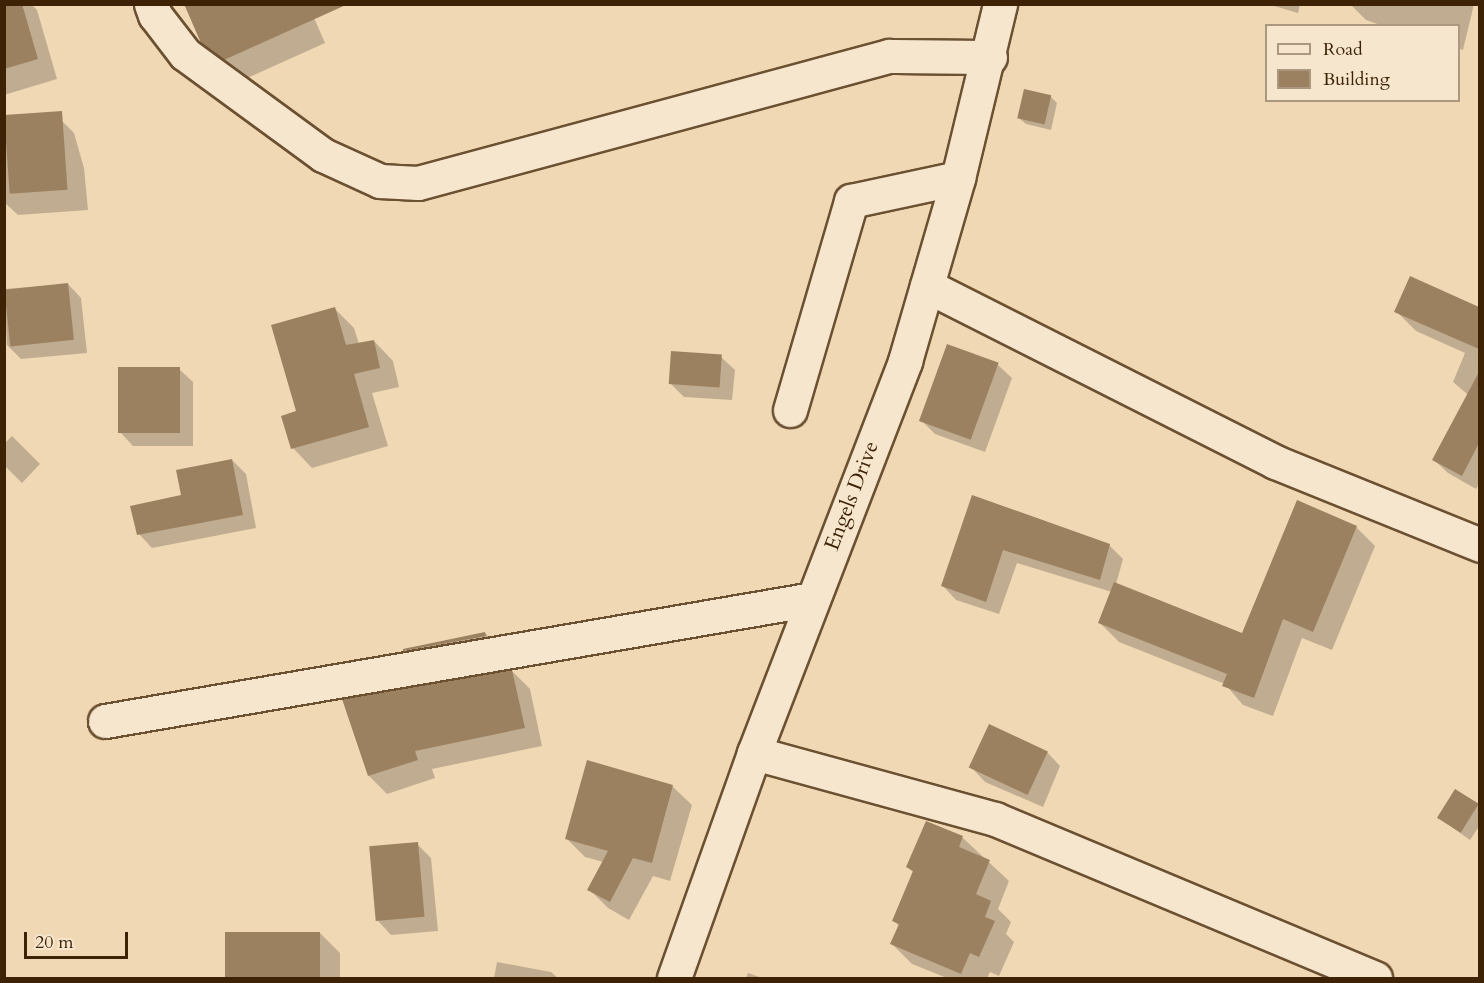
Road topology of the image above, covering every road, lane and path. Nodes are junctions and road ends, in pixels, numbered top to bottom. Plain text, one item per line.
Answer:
1 (151, 4) edge
2 (1000, 4) edge
3 (990, 57) junction
4 (958, 178) junction
5 (927, 286) junction
6 (790, 410) dead end
7 (1479, 546) edge
8 (813, 599) junction
9 (105, 720) dead end
10 (754, 753) junction
11 (674, 978) edge
12 (1375, 978) edge

1 - 3 street
2 - 3 street, Engels Drive
3 - 4 street, Engels Drive
4 - 5 street, Engels Drive
4 - 6 street
5 - 7 street
5 - 8 street, Engels Drive
8 - 9 street
8 - 10 street, Engels Drive
10 - 11 street, Engels Drive
10 - 12 street

